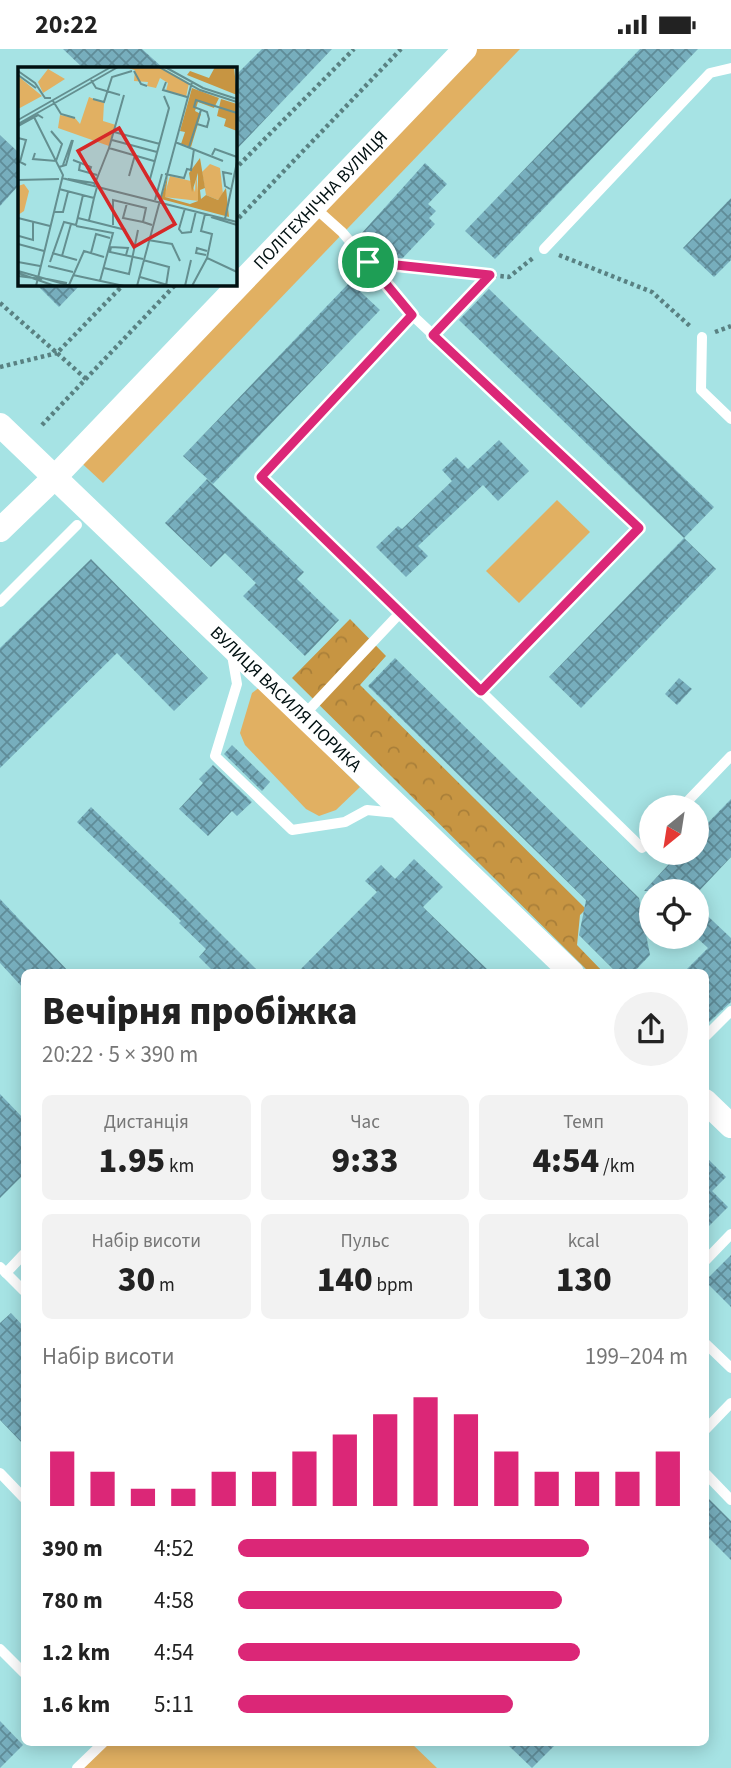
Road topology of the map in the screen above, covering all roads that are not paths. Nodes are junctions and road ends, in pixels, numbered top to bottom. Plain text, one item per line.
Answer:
1 (465, 49) edge
2 (731, 68) edge
3 (314, 207) junction
4 (544, 249) road end
5 (412, 315) junction
6 (702, 337) road end
7 (731, 419) edge
8 (0, 425) edge
9 (55, 477) junction
10 (78, 525) dead end
11 (0, 530) edge
12 (0, 602) edge
13 (400, 613) junction
14 (230, 645) junction
15 (481, 691) junction
16 (304, 715) junction
17 (731, 756) edge
18 (694, 795) edge
19 (407, 814) junction
20 (639, 845) edge
21 (568, 969) edge
22 (731, 1011) edge
23 (709, 1033) edge
24 (709, 1105) edge
25 (731, 1126) edge
26 (731, 1234) edge
27 (21, 1256) edge
28 (709, 1257) edge
29 (3, 1270) edge
30 (21, 1288) edge
31 (709, 1347) edge
32 (731, 1368) edge
33 (731, 1403) edge
34 (709, 1426) edge
35 (0, 1473) edge
36 (709, 1477) edge
37 (21, 1495) edge
38 (731, 1500) edge
39 (0, 1649) edge
40 (21, 1671) edge
41 (97, 1746) edge
42 (77, 1768) edge

1 - 3 street, ПОЛІТЕХНІЧНА ВУЛИЦЯ
2 - 4 lane
3 - 5 lane
3 - 9 street, ПОЛІТЕХНІЧНА ВУЛИЦЯ
5 - 13 lane
5 - 15 lane
6 - 7 lane
8 - 9 street, ВУЛИЦЯ ВАСИЛЯ ПОРИКА
9 - 11 street, ПОЛІТЕХНІЧНА ВУЛИЦЯ
9 - 14 street, ВУЛИЦЯ ВАСИЛЯ ПОРИКА
10 - 12 lane
13 - 15 lane
13 - 16 lane
14 - 16 street, ВУЛИЦЯ ВАСИЛЯ ПОРИКА
14 - 19 lane
15 - 20 lane
16 - 19 street, ВУЛИЦЯ ВАСИЛЯ ПОРИКА
17 - 18 lane
19 - 21 street, ВУЛИЦЯ ВАСИЛЯ ПОРИКА
22 - 23 lane
24 - 25 street
26 - 28 lane
27 - 29 lane
29 - 30 lane
31 - 32 lane
33 - 34 lane
35 - 37 lane
36 - 38 lane
39 - 40 lane
41 - 42 lane

